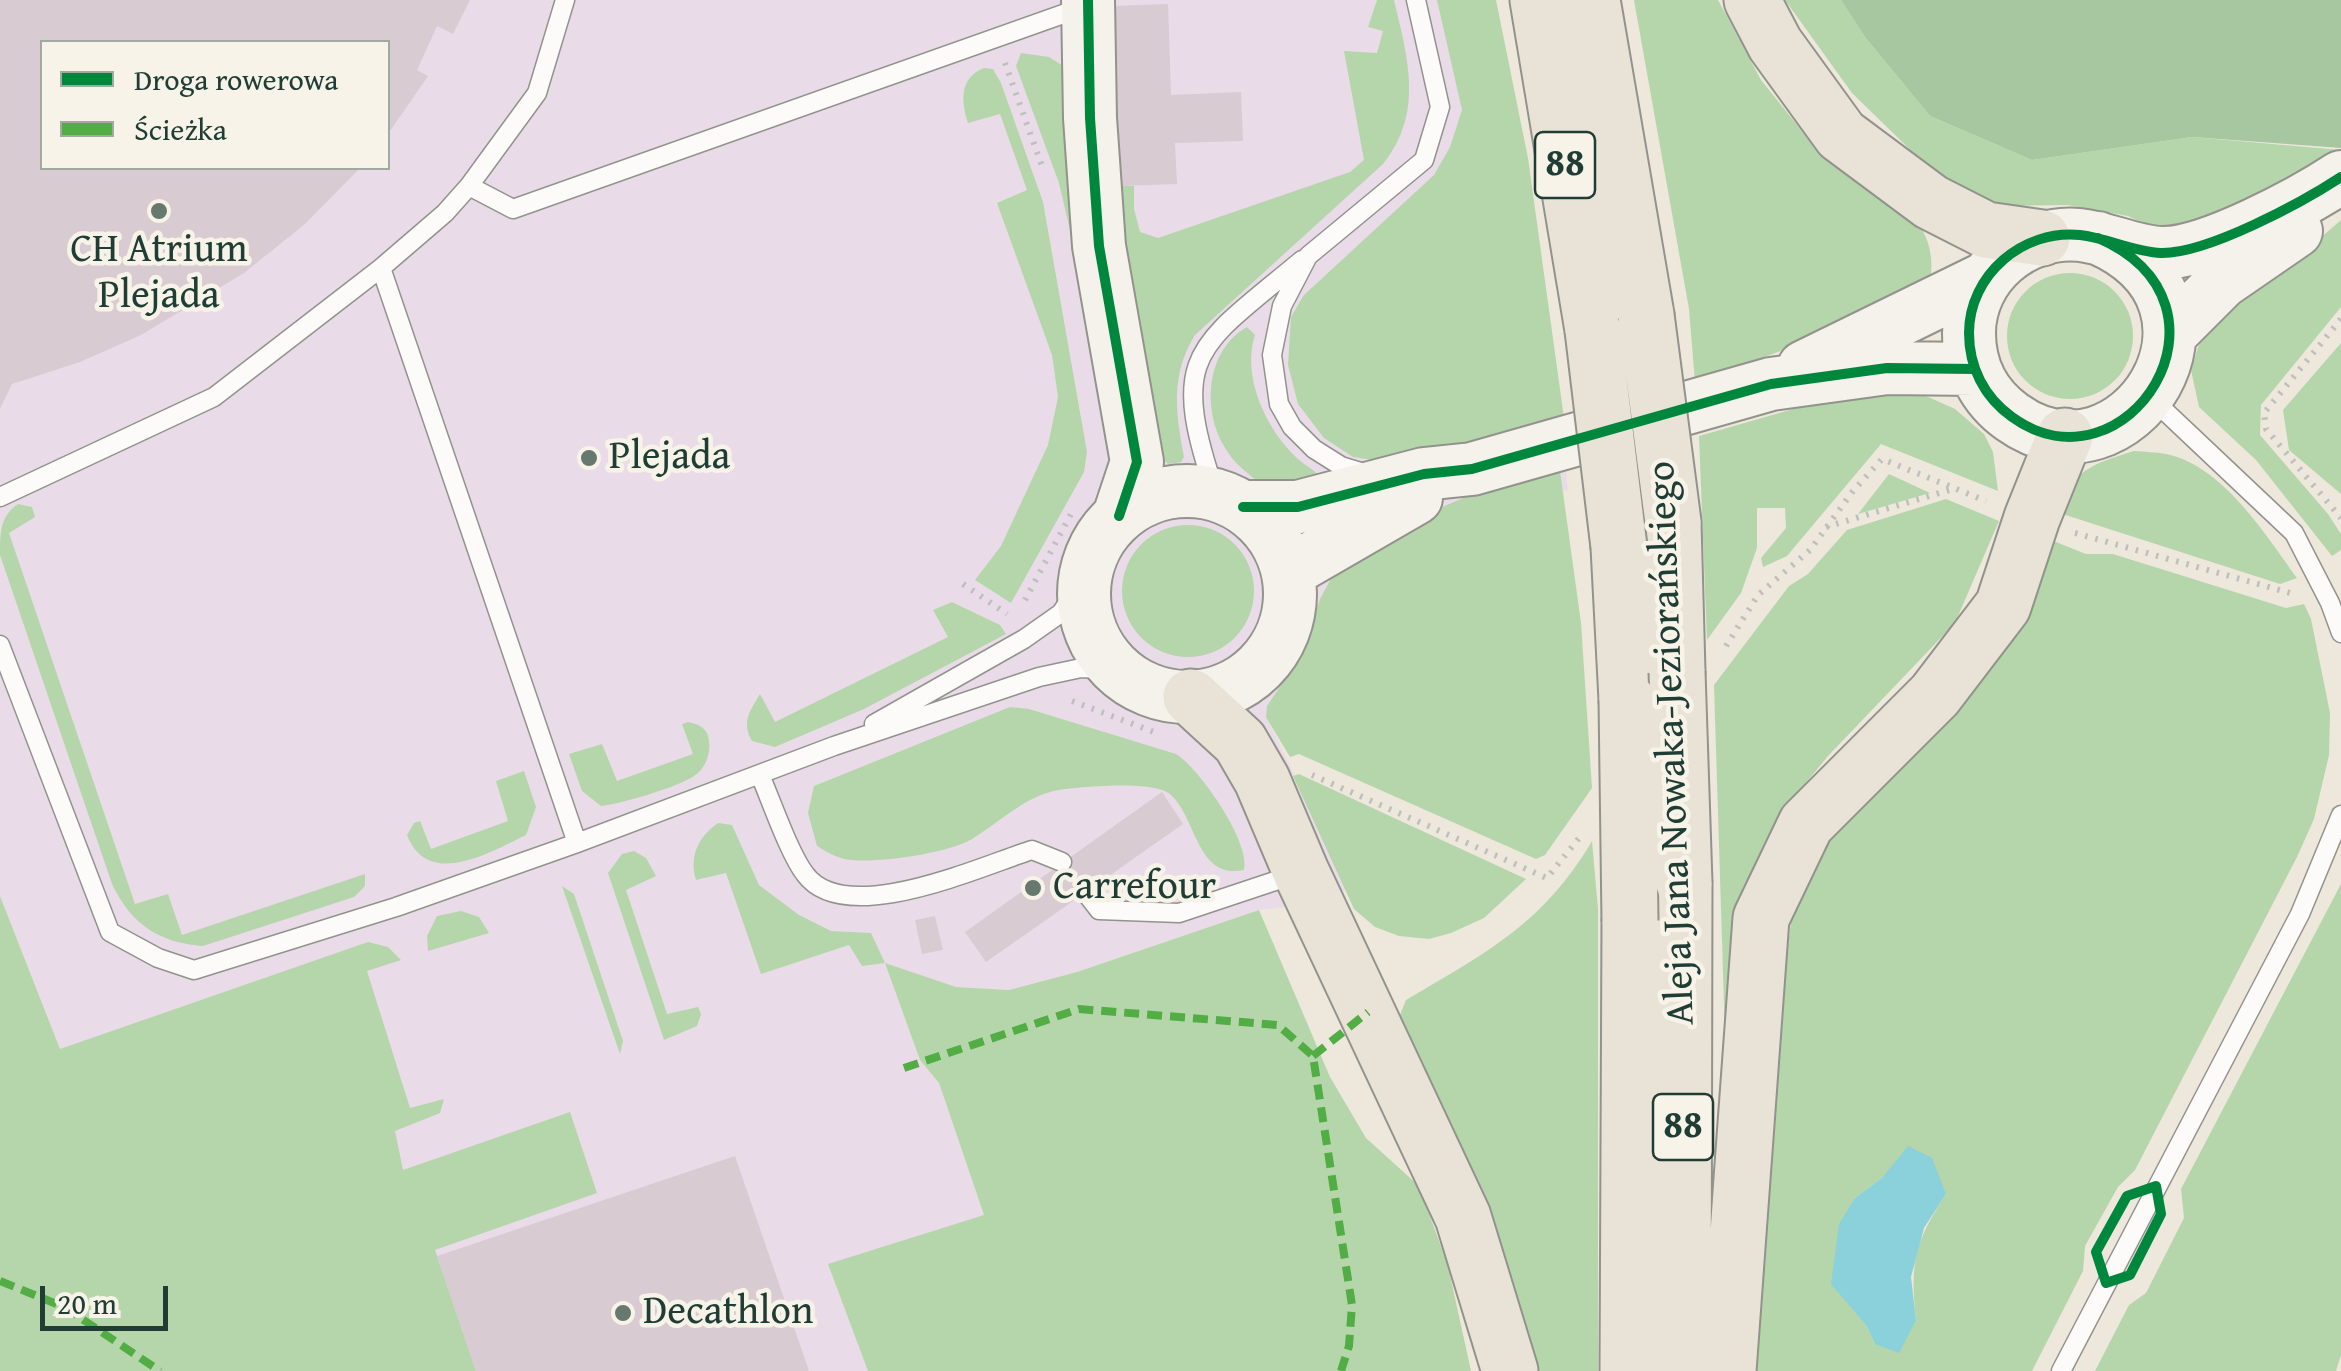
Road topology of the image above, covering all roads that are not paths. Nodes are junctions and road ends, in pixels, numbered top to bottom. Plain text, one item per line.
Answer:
1 (564, 0) edge
2 (1416, 0) edge
3 (1538, 0) edge
4 (1592, 0) edge
5 (1752, 0) edge
6 (1088, 2) edge
7 (2341, 177) edge
8 (469, 186) junction
9 (2341, 195) edge
10 (2042, 238) junction
11 (2098, 238) junction
12 (1308, 256) junction
13 (381, 268) junction
14 (1986, 278) junction
15 (2170, 334) junction
16 (1974, 369) junction
17 (1772, 384) junction
18 (2149, 396) junction
19 (2065, 436) junction
20 (1448, 471) junction
21 (0, 497) edge
22 (1230, 501) junction
23 (1119, 516) junction
24 (1288, 572) junction
25 (1085, 578) junction
26 (2341, 633) edge
27 (0, 645) edge
28 (1117, 670) junction
29 (1190, 696) junction
30 (834, 746) junction
31 (760, 774) junction
32 (2341, 815) edge
33 (577, 843) junction
34 (1062, 862) dead end
35 (1301, 872) junction
36 (1085, 892) dead end
37 (1510, 1371) edge
38 (1628, 1371) edge
39 (1683, 1371) edge
40 (1728, 1371) edge
41 (2061, 1371) edge

1 - 8 lane
2 - 12 lane
3 - 38 main road, Aleja Jana Nowaka-Jeziorańskiego / 88, bridge
4 - 39 main road, Aleja Jana Nowaka-Jeziorańskiego / 88, bridge
5 - 10 main road
6 - 8 lane
6 - 23 street
7 - 11 street
8 - 13 lane
9 - 15 street
10 - 11 street
10 - 14 street
11 - 15 street
12 - 20 lane
12 - 22 lane
13 - 21 lane
13 - 33 lane
14 - 16 street
14 - 17 street
15 - 18 street
16 - 17 street
16 - 19 street
17 - 20 street
18 - 19 street
18 - 26 lane
19 - 40 main road
20 - 22 street
20 - 24 street
22 - 23 street
22 - 24 street
23 - 25 street
24 - 29 street
25 - 28 street
25 - 30 lane
27 - 33 lane
28 - 29 street
28 - 30 lane
29 - 35 main road
30 - 31 lane
31 - 33 lane
31 - 34 lane
32 - 41 lane
35 - 36 lane
35 - 37 main road

